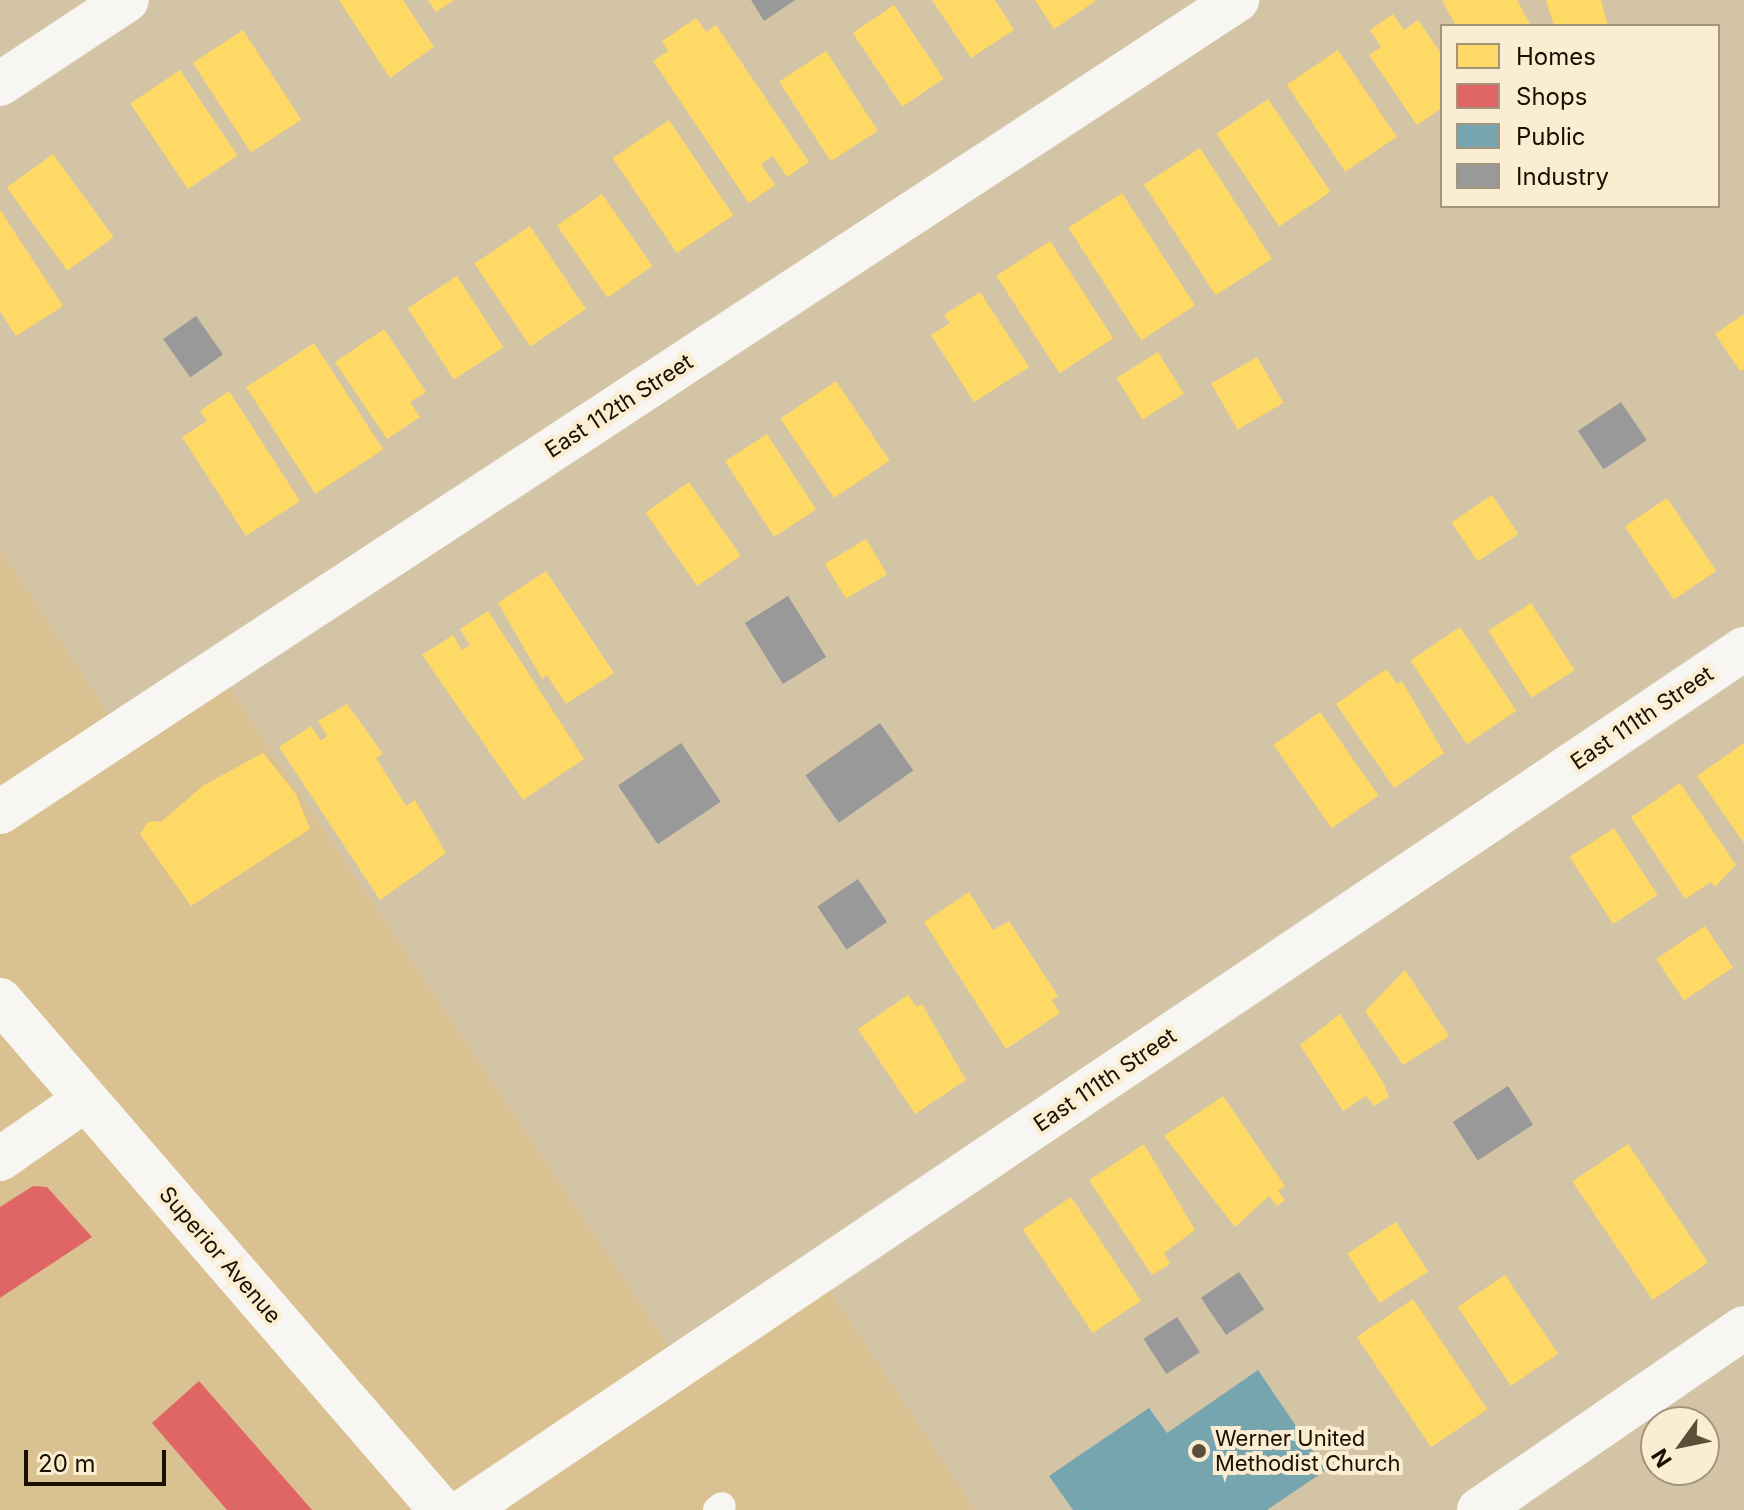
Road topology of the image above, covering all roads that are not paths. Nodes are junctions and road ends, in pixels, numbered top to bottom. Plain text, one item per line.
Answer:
1 (127, 0) edge
2 (1237, 0) edge
3 (0, 84) edge
4 (1744, 649) edge
5 (0, 812) edge
6 (0, 1000) edge
7 (85, 1100) junction
8 (0, 1159) edge
9 (1744, 1328) edge
10 (441, 1510) edge
11 (465, 1510) edge
12 (1479, 1510) edge

1 - 3 street
2 - 5 street, East 112th Street
4 - 11 street, East 111th Street
6 - 7 street, Superior Avenue
7 - 8 street
7 - 10 street, Superior Avenue
9 - 12 street

